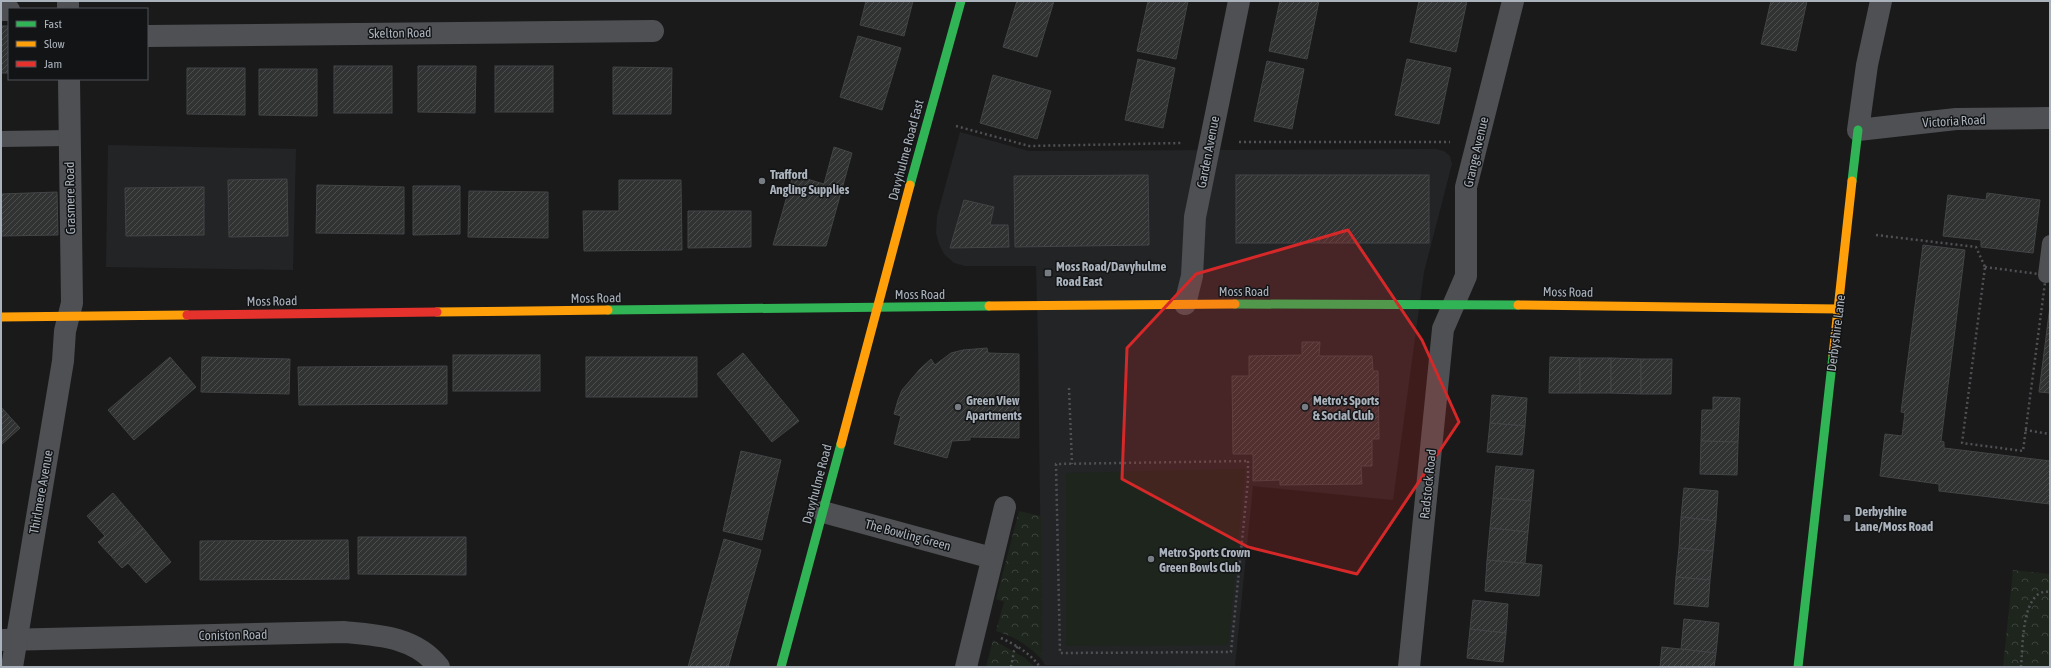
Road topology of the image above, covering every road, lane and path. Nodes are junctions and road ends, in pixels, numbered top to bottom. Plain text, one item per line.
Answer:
1 (961, 1) edge
2 (1238, 1) edge
3 (1513, 1) edge
4 (1881, 1) edge
5 (653, 31) dead end
6 (148, 36) edge
7 (69, 80) edge
8 (2050, 118) edge
9 (1858, 130) junction
10 (69, 138) junction
11 (1, 139) edge
12 (1876, 235) dead end
13 (2050, 242) edge
14 (1985, 267) junction
15 (2046, 275) junction
16 (1185, 304) junction
17 (1456, 304) junction
18 (877, 306) junction
19 (1839, 309) junction
20 (69, 316) junction
21 (1, 318) edge
22 (1069, 388) dead end
23 (2025, 430) junction
24 (2050, 434) edge
25 (1072, 464) junction
26 (1005, 506) dead end
27 (823, 512) junction
28 (992, 558) junction
29 (2050, 592) edge
30 (975, 630) junction
31 (9, 640) edge
32 (1018, 646) junction
33 (12, 667) edge
34 (439, 667) edge
35 (781, 667) edge
36 (966, 667) edge
37 (1011, 667) edge
38 (1040, 667) edge
39 (1410, 667) edge
40 (1798, 667) edge
41 (2021, 667) edge

1 - 18 street, Davyhulme Road East
2 - 16 street, Garden Avenue
3 - 17 street, Grange Avenue
4 - 9 street, Derbyshire Lane
5 - 6 street, Skelton Road
7 - 10 street, Grasmere Road
8 - 9 street, Victoria Road
9 - 19 street, Derbyshire Lane
10 - 11 lane
10 - 20 street, Grasmere Road
12 - 14 path
13 - 15 lane
14 - 15 path
14 - 23 path
15 - 23 path
16 - 17 street, Moss Road
16 - 18 street, Moss Road
17 - 19 street, Moss Road
17 - 39 street, Radstock Road
18 - 20 street, Moss Road
18 - 27 street, Davyhulme Road
19 - 40 street, Derbyshire Lane
20 - 21 street, Moss Road
20 - 31 street, Thirlmere Avenue
22 - 25 path
23 - 24 path
25 - 25 path
26 - 28 street
27 - 28 street, The Bowling Green
27 - 35 street, Davyhulme Road
28 - 30 street
29 - 41 path
30 - 32 path
30 - 36 street
31 - 33 street, Thirlmere Avenue
31 - 34 street, Coniston Road
32 - 37 path
32 - 38 path

